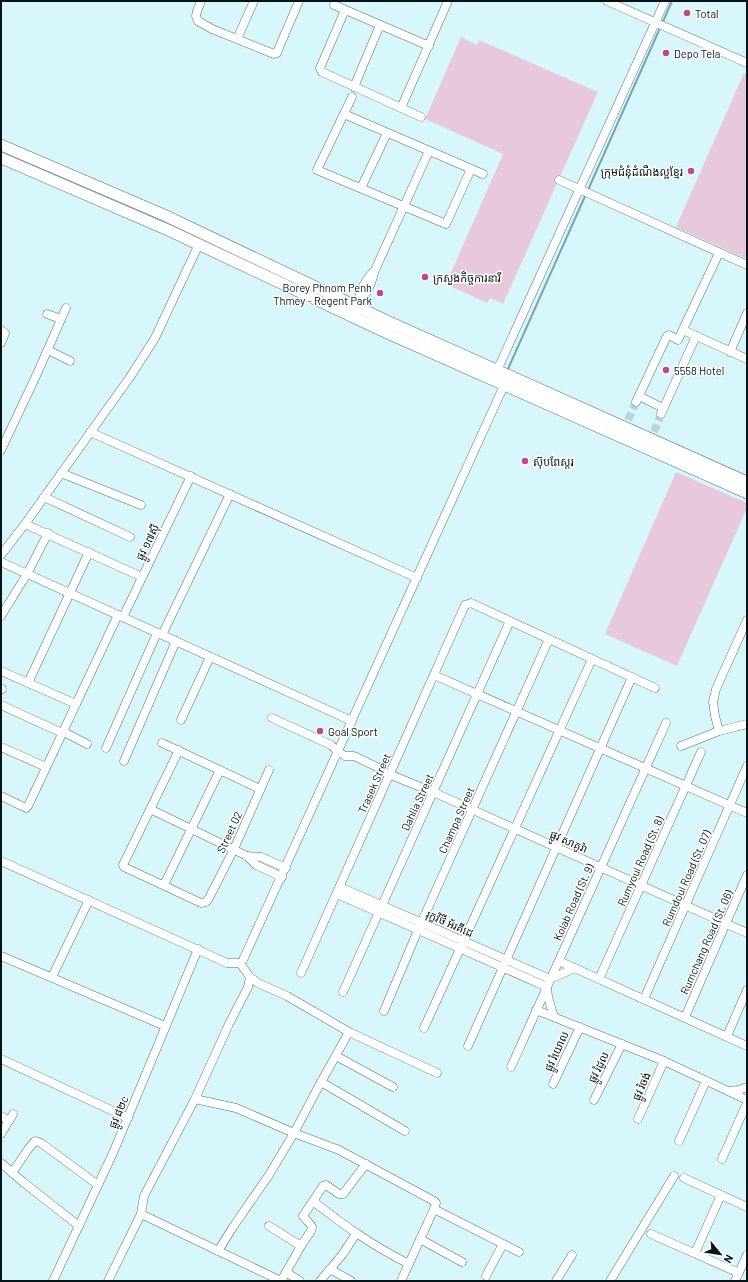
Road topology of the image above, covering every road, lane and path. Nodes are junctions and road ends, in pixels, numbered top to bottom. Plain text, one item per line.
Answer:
1 (201, 1) edge
2 (254, 1) edge
3 (299, 1) edge
4 (448, 1) edge
5 (606, 1) edge
6 (665, 1) edge
7 (334, 5) dead end
8 (345, 10) junction
9 (657, 23) junction
10 (380, 25) junction
11 (237, 39) junction
12 (429, 46) junction
13 (747, 63) edge
14 (354, 87) junction
15 (352, 97) dead end
16 (401, 108) junction
17 (344, 114) junction
18 (421, 117) dead end
19 (387, 132) junction
20 (1, 145) edge
21 (429, 151) junction
22 (1, 158) edge
23 (471, 169) junction
24 (483, 174) dead end
25 (559, 180) dead end
26 (361, 188) junction
27 (579, 190) junction
28 (404, 206) junction
29 (199, 244) junction
30 (719, 252) junction
31 (747, 265) edge
32 (66, 308) dead end
33 (355, 312) junction
34 (747, 313) edge
35 (47, 314) dead end
36 (61, 319) junction
37 (1, 330) edge
38 (684, 330) junction
39 (696, 336) junction
40 (678, 340) junction
41 (1, 343) edge
42 (691, 346) junction
43 (48, 350) junction
44 (730, 352) junction
45 (747, 360) edge
46 (70, 361) dead end
47 (495, 375) junction
48 (506, 380) junction
49 (90, 432) junction
50 (650, 440) junction
51 (1, 450) edge
52 (61, 473) junction
53 (191, 476) junction
54 (747, 482) edge
55 (747, 493) edge
56 (230, 494) junction
57 (44, 497) junction
58 (141, 505) dead end
59 (25, 524) junction
60 (48, 533) junction
61 (130, 537) dead end
62 (89, 552) junction
63 (1, 555) edge
64 (1, 562) edge
65 (27, 574) junction
66 (142, 576) junction
67 (417, 578) junction
68 (69, 593) junction
69 (1, 616) edge
70 (120, 616) junction
71 (747, 620) edge
72 (510, 622) junction
73 (160, 634) junction
74 (549, 639) junction
75 (176, 641) junction
76 (210, 657) junction
77 (592, 659) junction
78 (1, 671) edge
79 (434, 675) junction
80 (632, 677) junction
81 (28, 683) junction
82 (655, 688) dead end
83 (477, 694) junction
84 (76, 704) junction
85 (1, 705) edge
86 (516, 711) junction
87 (272, 718) dead end
88 (181, 720) dead end
89 (352, 721) junction
90 (666, 724) dead end
91 (747, 724) edge
92 (719, 730) junction
93 (560, 731) junction
94 (63, 732) junction
95 (162, 742) dead end
96 (87, 744) dead end
97 (682, 746) dead end
98 (1, 747) edge
99 (106, 748) dead end
100 (601, 749) junction
101 (179, 750) junction
102 (701, 752) dead end
103 (345, 756) junction
104 (124, 761) dead end
105 (747, 766) edge
106 (46, 767) junction
107 (646, 768) junction
108 (220, 770) junction
109 (269, 770) dead end
110 (390, 774) junction
111 (686, 786) junction
112 (260, 789) junction
113 (433, 792) junction
114 (1, 796) edge
115 (730, 805) junction
116 (150, 808) junction
117 (472, 810) junction
118 (747, 813) edge
119 (192, 828) junction
120 (515, 828) junction
121 (557, 848) junction
122 (234, 849) junction
123 (247, 856) junction
124 (2, 863) edge
125 (601, 867) junction
126 (286, 868) junction
127 (747, 875) edge
128 (282, 877) junction
129 (164, 885) junction
130 (641, 885) junction
131 (338, 890) junction
132 (89, 900) junction
133 (686, 905) junction
134 (380, 909) junction
135 (726, 923) junction
136 (420, 926) junction
137 (747, 933) edge
138 (462, 945) junction
139 (198, 949) junction
140 (1, 956) edge
141 (559, 961) junction
142 (240, 963) junction
143 (505, 964) junction
144 (575, 968) junction
145 (301, 973) dead end
146 (52, 977) junction
147 (250, 977) junction
148 (599, 979) junction
149 (549, 983) junction
150 (747, 990) edge
151 (343, 992) dead end
152 (644, 999) junction
153 (536, 1010) junction
154 (384, 1011) dead end
155 (554, 1017) junction
156 (685, 1017) junction
157 (165, 1026) junction
158 (580, 1027) junction
159 (424, 1028) dead end
160 (350, 1032) junction
161 (727, 1036) junction
162 (622, 1044) junction
163 (468, 1046) dead end
164 (747, 1046) edge
165 (336, 1056) junction
166 (1, 1059) edge
167 (664, 1061) junction
168 (511, 1067) dead end
169 (437, 1073) dead end
170 (706, 1081) junction
171 (321, 1082) junction
172 (553, 1084) dead end
173 (393, 1087) dead end
174 (747, 1087) edge
175 (728, 1091) junction
176 (196, 1099) junction
177 (594, 1100) dead end
178 (747, 1101) edge
179 (1, 1116) edge
180 (128, 1118) junction
181 (638, 1119) dead end
182 (405, 1131) dead end
183 (294, 1133) junction
184 (1, 1134) edge
185 (679, 1140) dead end
186 (722, 1159) dead end
187 (1, 1163) edge
188 (366, 1164) junction
189 (12, 1173) junction
190 (674, 1176) dead end
191 (684, 1178) dead end
192 (98, 1185) junction
193 (721, 1195) junction
194 (314, 1202) junction
195 (747, 1207) edge
196 (434, 1209) junction
197 (141, 1214) junction
198 (79, 1226) junction
199 (269, 1226) dead end
200 (356, 1234) junction
201 (651, 1234) dead end
202 (420, 1239) junction
203 (503, 1244) junction
204 (301, 1246) junction
205 (218, 1251) junction
206 (518, 1252) dead end
207 (695, 1253) junction
208 (572, 1255) dead end
209 (746, 1259) edge
210 (462, 1262) dead end
211 (409, 1264) junction
212 (330, 1269) junction
213 (286, 1272) junction
214 (486, 1276) dead end
215 (737, 1277) edge
216 (53, 1281) edge
217 (108, 1281) edge
218 (300, 1281) edge
219 (320, 1281) edge
220 (351, 1281) edge
221 (401, 1281) edge
222 (556, 1281) edge
223 (610, 1281) edge

1 - 11 street
2 - 11 street
3 - 11 street
4 - 12 street
5 - 9 street
6 - 9 street
7 - 8 street
8 - 10 street
8 - 14 street
9 - 13 street
9 - 27 street
10 - 12 street
10 - 14 street
12 - 16 street
14 - 16 street
15 - 17 street
16 - 18 street
17 - 19 street
17 - 26 street
19 - 21 street
19 - 26 street
20 - 33 main road
21 - 23 street
21 - 28 street
22 - 29 main road
23 - 24 street
23 - 28 street
25 - 27 street
26 - 28 street
27 - 30 street
27 - 47 street
28 - 33 street
29 - 33 main road
29 - 49 street
30 - 31 street
30 - 38 street
32 - 36 street
33 - 47 main road
34 - 44 street
35 - 36 street
36 - 43 street
37 - 41 street
38 - 39 street
38 - 40 street
39 - 42 street
39 - 44 street
40 - 42 street
40 - 42 street
43 - 46 street
43 - 51 street
44 - 45 street
47 - 48 main road
48 - 50 main road
48 - 50 main road
48 - 67 street
49 - 52 street
49 - 53 street
50 - 54 main road
50 - 55 main road
52 - 57 street
52 - 58 street
53 - 56 street
53 - 66 street, ផ្លូវ ១៧ស៊ី
56 - 67 street
56 - 73 street
57 - 59 street
57 - 61 street
59 - 60 street
59 - 63 street
60 - 62 street
60 - 65 street
62 - 66 street
62 - 68 street
64 - 65 street
65 - 68 street
65 - 69 street
66 - 70 street, ផ្លូវ ១៧ស៊ី
67 - 89 street
68 - 70 street
68 - 81 street
70 - 73 street
70 - 84 street, ផ្លូវ ១៧ស៊ី
71 - 92 street
72 - 74 street
72 - 79 street, Trasek Street
72 - 83 street, Dahlia Street
73 - 75 street
73 - 99 street
74 - 77 street
74 - 86 street, Champa Street
75 - 76 street
75 - 104 street
76 - 88 street
76 - 89 street
77 - 80 street
77 - 93 street
78 - 81 street
79 - 83 street
79 - 110 street, Trasek Street
80 - 82 street
80 - 100 street
81 - 84 street
83 - 86 street
83 - 113 street, Dahlia Street
84 - 94 street, ផ្លូវ ១៧ស៊ី
85 - 94 street
86 - 93 street
86 - 117 street, Champa Street
87 - 103 street, ផ្លូវ សាគូរ៉ា
89 - 103 street
90 - 107 street, Kolab Road (St. 9)
91 - 92 street
92 - 97 street
93 - 100 street
93 - 120 street
94 - 96 street
94 - 106 street, ផ្លូវ ១៧ស៊ី
95 - 101 street
98 - 106 street
100 - 107 street
100 - 121 street
101 - 108 street
101 - 116 street
102 - 111 street, Rumyoul Road (St. 8)
103 - 110 street, ផ្លូវ សាគូរ៉ា
103 - 126 street
105 - 115 street, Rumdoul Road (St. 07)
106 - 114 street, ផ្លូវ ១៧ស៊ី
107 - 111 street
107 - 125 street, Kolab Road (St. 9)
108 - 112 street
108 - 119 street
109 - 112 street, Street 02
110 - 113 street, ផ្លូវ សាគូរ៉ា
110 - 131 street, Trasek Street
111 - 115 street
111 - 130 street, Rumyoul Road (St. 8)
112 - 122 street, Street 02
113 - 117 street, ផ្លូវ សាគូរ៉ា
113 - 134 street, Dahlia Street
115 - 118 street
115 - 133 street, Rumdoul Road (St. 07)
116 - 119 street
116 - 129 street
117 - 120 street, ផ្លូវ សាគូរ៉ា
117 - 136 street, Champa Street
119 - 122 street
119 - 129 street
120 - 121 street, ផ្លូវ សាគូរ៉ា
120 - 138 street
121 - 125 street, ផ្លូវ សាគូរ៉ា
121 - 143 street
122 - 123 street
122 - 129 street, Street 02
123 - 126 street
123 - 128 street
124 - 132 street
125 - 130 street, ផ្លូវ សាគូរ៉ា
125 - 141 street, Kolab Road (St. 9)
126 - 128 street
127 - 135 street, Rumchang Road (St. 06)
128 - 142 street
130 - 133 street, ផ្លូវ សាគូរ៉ា
130 - 148 street, Rumyoul Road (St. 8)
131 - 134 street, រុក្ខវិថី អ័រគីដេ
131 - 145 street, Trasek Street
132 - 139 street
132 - 146 street
133 - 135 street, ផ្លូវ សាគូរ៉ា
133 - 152 street, Rumdoul Road (St. 07)
134 - 136 street, រុក្ខវិថី អ័រគីដេ
134 - 151 street, Dahlia Street
135 - 137 street, ផ្លូវ សាគូរ៉ា
135 - 156 street, Rumchang Road (St. 06)
136 - 138 street, រុក្ខវិថី អ័រគីដេ
136 - 154 street, Champa Street
138 - 143 street, រុក្ខវិថី អ័រគីដេ
138 - 159 street
139 - 142 street
139 - 157 street, ផ្លូវ ៨២c
140 - 146 street
141 - 144 street
141 - 149 street, Kolab Road (St. 9)
142 - 147 street
143 - 149 street, រុក្ខវិថី អ័រគីដេ
143 - 163 street
144 - 148 street
144 - 149 street
146 - 157 street
147 - 160 street
147 - 176 street
148 - 152 street
149 - 153 street, Kolab Road (St. 9)
149 - 155 street
150 - 161 street
152 - 156 street
153 - 155 street
153 - 168 street, Kolab Road (St. 9)
155 - 158 street
156 - 161 street
157 - 180 street, ផ្លូវ ៨២c
158 - 162 street
158 - 172 street, ផ្លូវ រំយោល
160 - 165 street
160 - 169 street
161 - 164 street
162 - 167 street
162 - 177 street, ផ្លូវ រំដូល
165 - 171 street
165 - 173 street
166 - 180 street
167 - 170 street
167 - 181 street, ផ្លូវ រំចង់
170 - 175 street
170 - 185 street
171 - 182 street
171 - 183 street
174 - 175 street
175 - 178 street
176 - 183 street
176 - 197 street
178 - 186 street
179 - 184 street
180 - 192 street, ផ្លូវ ៨២c
183 - 188 street
183 - 205 street
187 - 189 street
188 - 194 street
188 - 196 street
189 - 192 street
189 - 198 street
190 - 223 street
191 - 193 street
192 - 198 street, ផ្លូវ ៨២c
193 - 195 street
193 - 207 street
194 - 200 street
194 - 204 street
196 - 202 street
196 - 203 street
197 - 205 street
197 - 217 street
198 - 216 street, ផ្លូវ ៨២c
199 - 204 street
200 - 211 street
200 - 212 street
201 - 207 street
202 - 210 street
202 - 211 street
203 - 206 street
203 - 214 street
204 - 213 street
205 - 213 street
207 - 215 street
208 - 222 street
209 - 215 street
211 - 221 street
212 - 219 street
212 - 220 street
213 - 218 street

